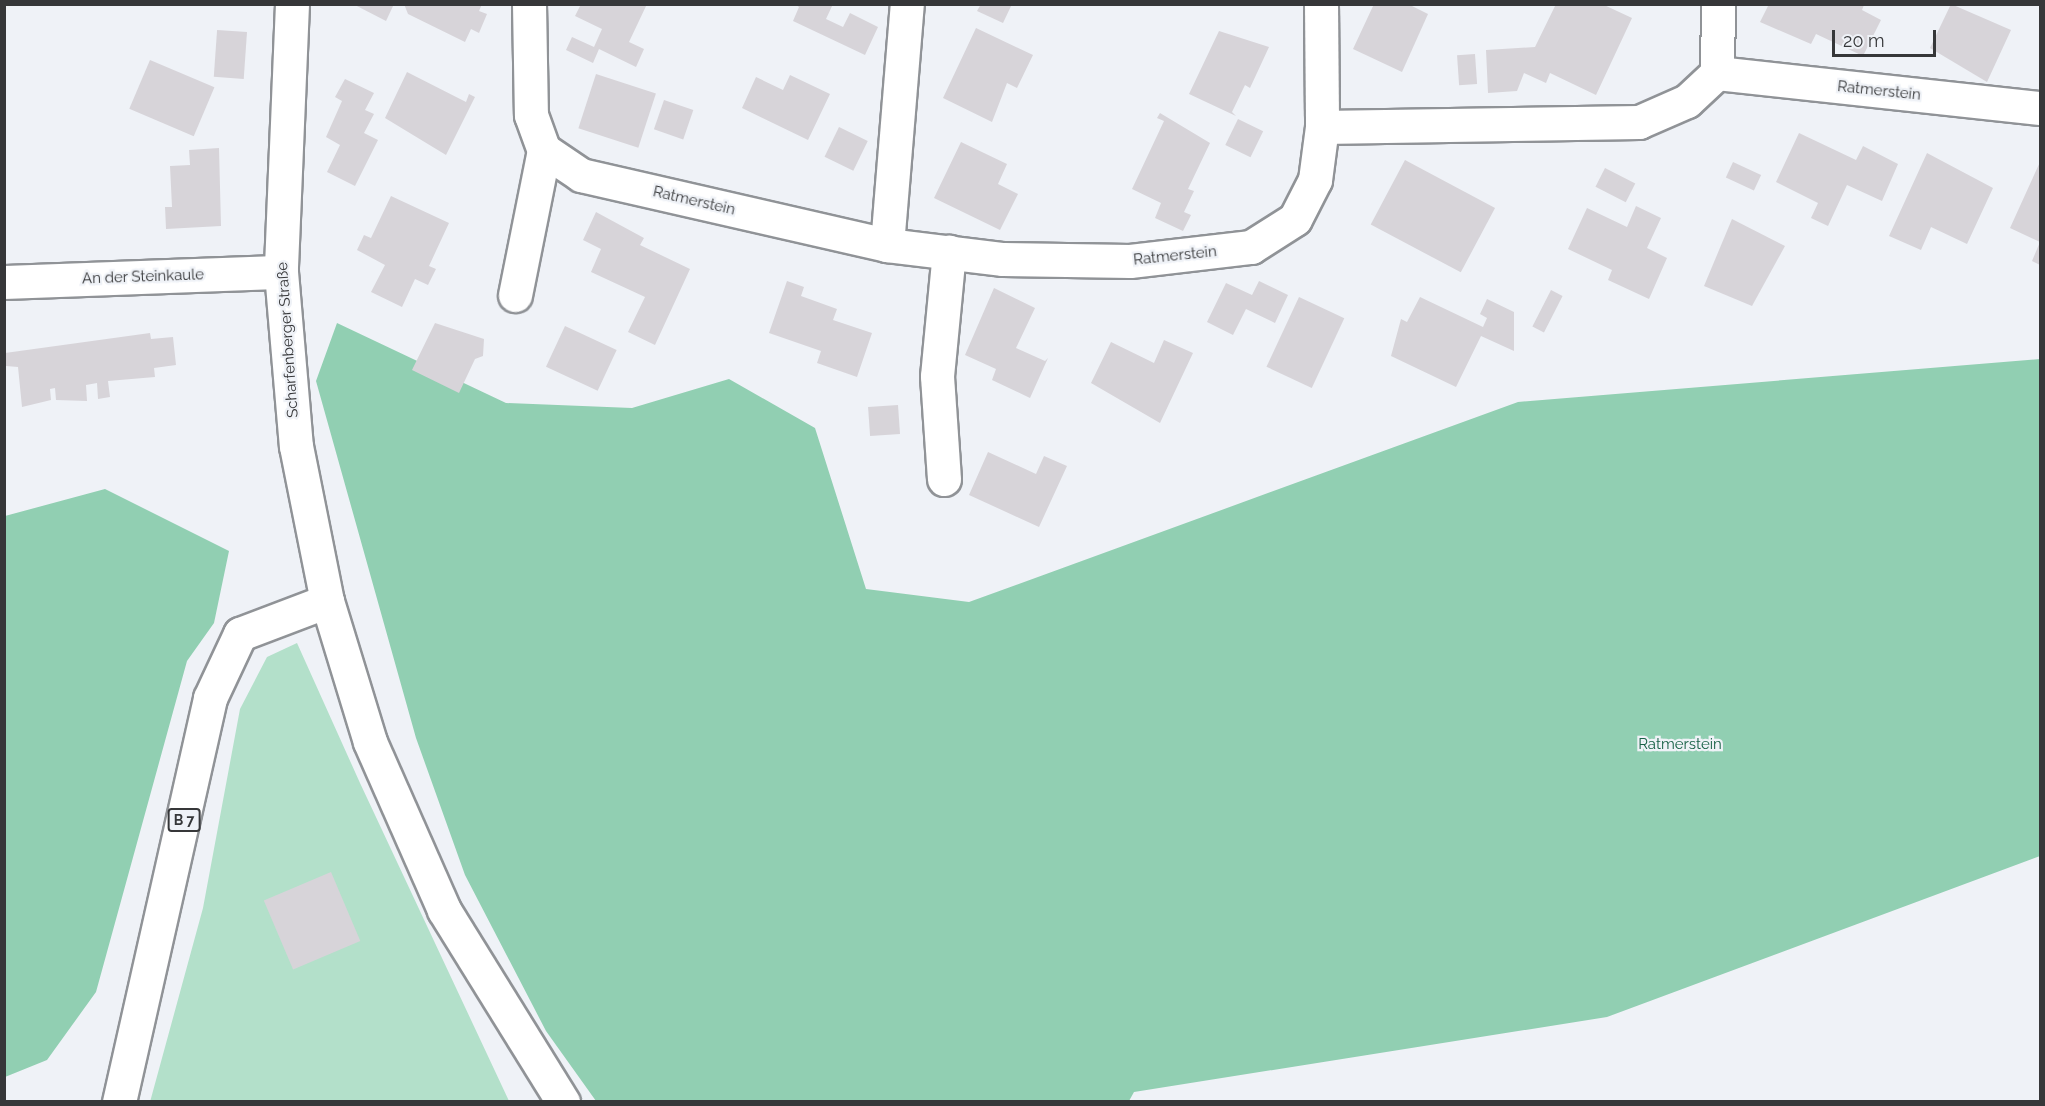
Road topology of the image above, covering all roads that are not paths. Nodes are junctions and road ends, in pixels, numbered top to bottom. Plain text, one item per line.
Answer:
1 (292, 4) edge
2 (529, 4) edge
3 (907, 4) edge
4 (1321, 4) edge
5 (1718, 4) edge
6 (1717, 73) junction
7 (2040, 108) edge
8 (1322, 127) junction
9 (544, 150) junction
10 (886, 245) junction
11 (949, 252) junction
12 (281, 272) junction
13 (4, 282) edge
14 (515, 294) dead end
15 (944, 479) dead end
16 (327, 601) junction
17 (118, 1101) edge
18 (563, 1101) edge

1 - 12 street, Scharfenberger Straße
2 - 9 street
3 - 10 street
4 - 8 street, Ratmerstein
5 - 6 street
6 - 7 street, Ratmerstein
6 - 8 street
8 - 11 street, Ratmerstein
9 - 10 street, Ratmerstein
9 - 14 street
10 - 11 street, Ratmerstein
11 - 15 street
12 - 13 street, An der Steinkaule
12 - 16 street, Scharfenberger Straße
16 - 17 street, B 7
16 - 18 street, Scharfenberger Straße

